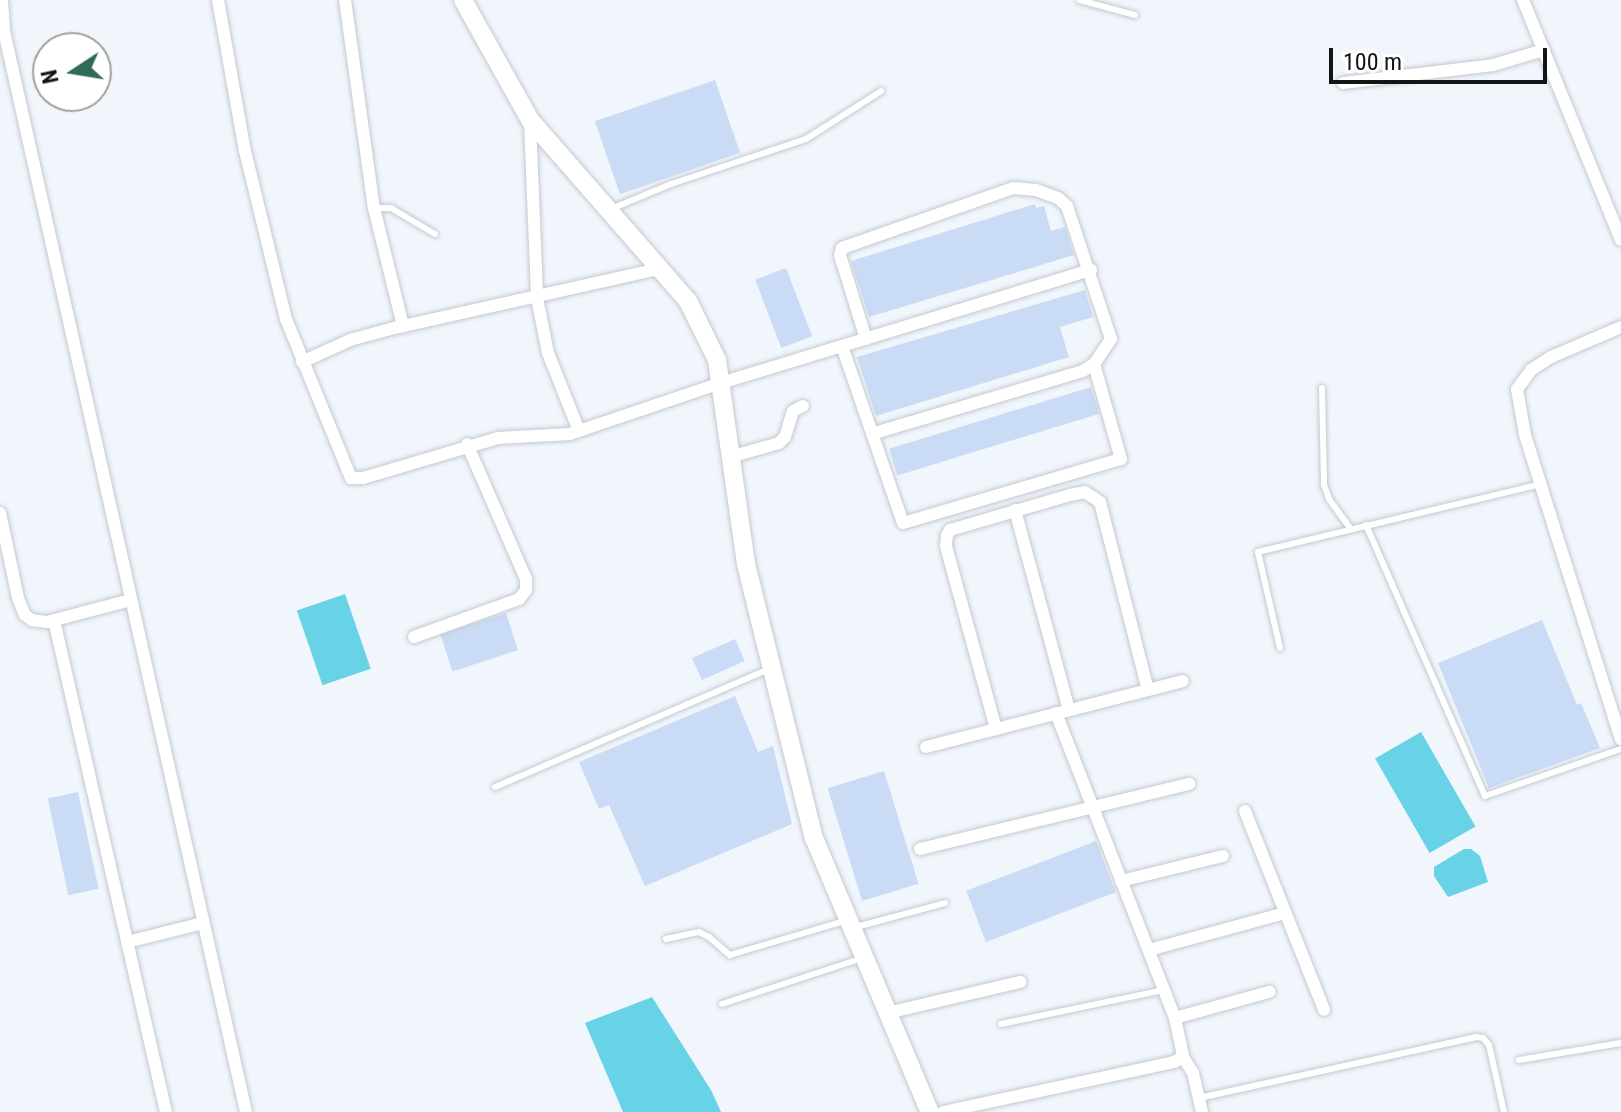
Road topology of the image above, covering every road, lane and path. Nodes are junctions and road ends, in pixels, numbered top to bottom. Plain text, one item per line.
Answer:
1 (2, 0) edge
2 (218, 0) edge
3 (345, 0) edge
4 (463, 0) edge
5 (1079, 0) edge
6 (1523, 0) edge
7 (1135, 15) dead end
8 (1544, 50) junction
9 (1343, 83) dead end
10 (881, 91) dead end
11 (530, 120) junction
12 (374, 208) junction
13 (608, 210) junction
14 (435, 234) dead end
15 (1621, 240) edge
16 (658, 269) junction
17 (1091, 270) junction
18 (537, 298) junction
19 (403, 326) junction
20 (1621, 327) edge
21 (866, 339) junction
22 (842, 346) junction
23 (302, 362) junction
24 (1094, 364) junction
25 (721, 383) junction
26 (1322, 388) dead end
27 (803, 406) dead end
28 (579, 431) junction
29 (872, 434) junction
30 (467, 444) junction
31 (730, 457) junction
32 (1542, 484) junction
33 (1015, 510) junction
34 (0, 513) edge
35 (1366, 525) junction
36 (1350, 528) junction
37 (131, 600) junction
38 (54, 620) junction
39 (414, 637) dead end
40 (1280, 648) dead end
41 (772, 667) junction
42 (1183, 681) dead end
43 (1148, 690) junction
44 (1069, 710) junction
45 (1056, 713) junction
46 (996, 729) junction
47 (1621, 739) edge
48 (926, 747) dead end
49 (1621, 749) edge
50 (1189, 784) dead end
51 (495, 787) dead end
52 (1092, 807) junction
53 (1245, 811) dead end
54 (920, 849) dead end
55 (1223, 856) dead end
56 (1121, 881) junction
57 (945, 903) dead end
58 (1285, 913) junction
59 (203, 923) junction
60 (848, 924) junction
61 (666, 939) dead end
62 (127, 942) junction
63 (1149, 950) junction
64 (863, 958) junction
65 (1020, 982) dead end
66 (1164, 990) junction
67 (1269, 992) dead end
68 (722, 1004) dead end
69 (1324, 1010) dead end
70 (887, 1013) junction
71 (1175, 1018) junction
72 (1001, 1024) dead end
73 (1621, 1043) edge
74 (1183, 1057) junction
75 (1519, 1060) dead end
76 (1199, 1098) junction
77 (166, 1112) edge
78 (246, 1112) edge
79 (930, 1112) edge
80 (943, 1112) edge
81 (1202, 1112) edge
82 (1504, 1112) edge

1 - 37 street
2 - 23 street
3 - 12 street
4 - 11 street
5 - 7 lane
6 - 8 street
8 - 9 street
8 - 15 street
10 - 13 lane
11 - 13 street
11 - 18 street
12 - 14 lane
12 - 19 street
13 - 16 street
16 - 18 street
16 - 25 street
17 - 21 street
17 - 21 street
17 - 24 street
18 - 19 street
18 - 28 street
19 - 23 street
20 - 32 street
21 - 22 street
22 - 25 street
22 - 29 street
23 - 30 street
24 - 29 street
24 - 29 street
25 - 28 street
25 - 31 street
26 - 36 lane
27 - 31 street
28 - 30 street
30 - 39 street
31 - 41 street
32 - 35 lane
32 - 47 street
33 - 43 street
33 - 44 street
33 - 46 street
34 - 38 street
35 - 36 lane
35 - 49 lane
36 - 40 lane
37 - 38 street
37 - 59 street
38 - 62 street
41 - 51 lane
41 - 60 street
42 - 43 street
43 - 44 street
44 - 45 street
45 - 46 street
45 - 52 street
46 - 48 street
50 - 52 street
52 - 54 street
52 - 56 street
53 - 58 street
55 - 56 street
56 - 63 street
57 - 60 lane
58 - 63 street
58 - 69 street
59 - 62 street
59 - 78 street
60 - 61 lane
60 - 64 street
62 - 77 street
63 - 66 street
64 - 68 lane
64 - 70 street
65 - 70 street
66 - 71 street
66 - 72 lane
67 - 71 street
70 - 79 street
71 - 74 street
73 - 75 lane
74 - 76 street
74 - 80 street
76 - 81 street
76 - 82 lane

